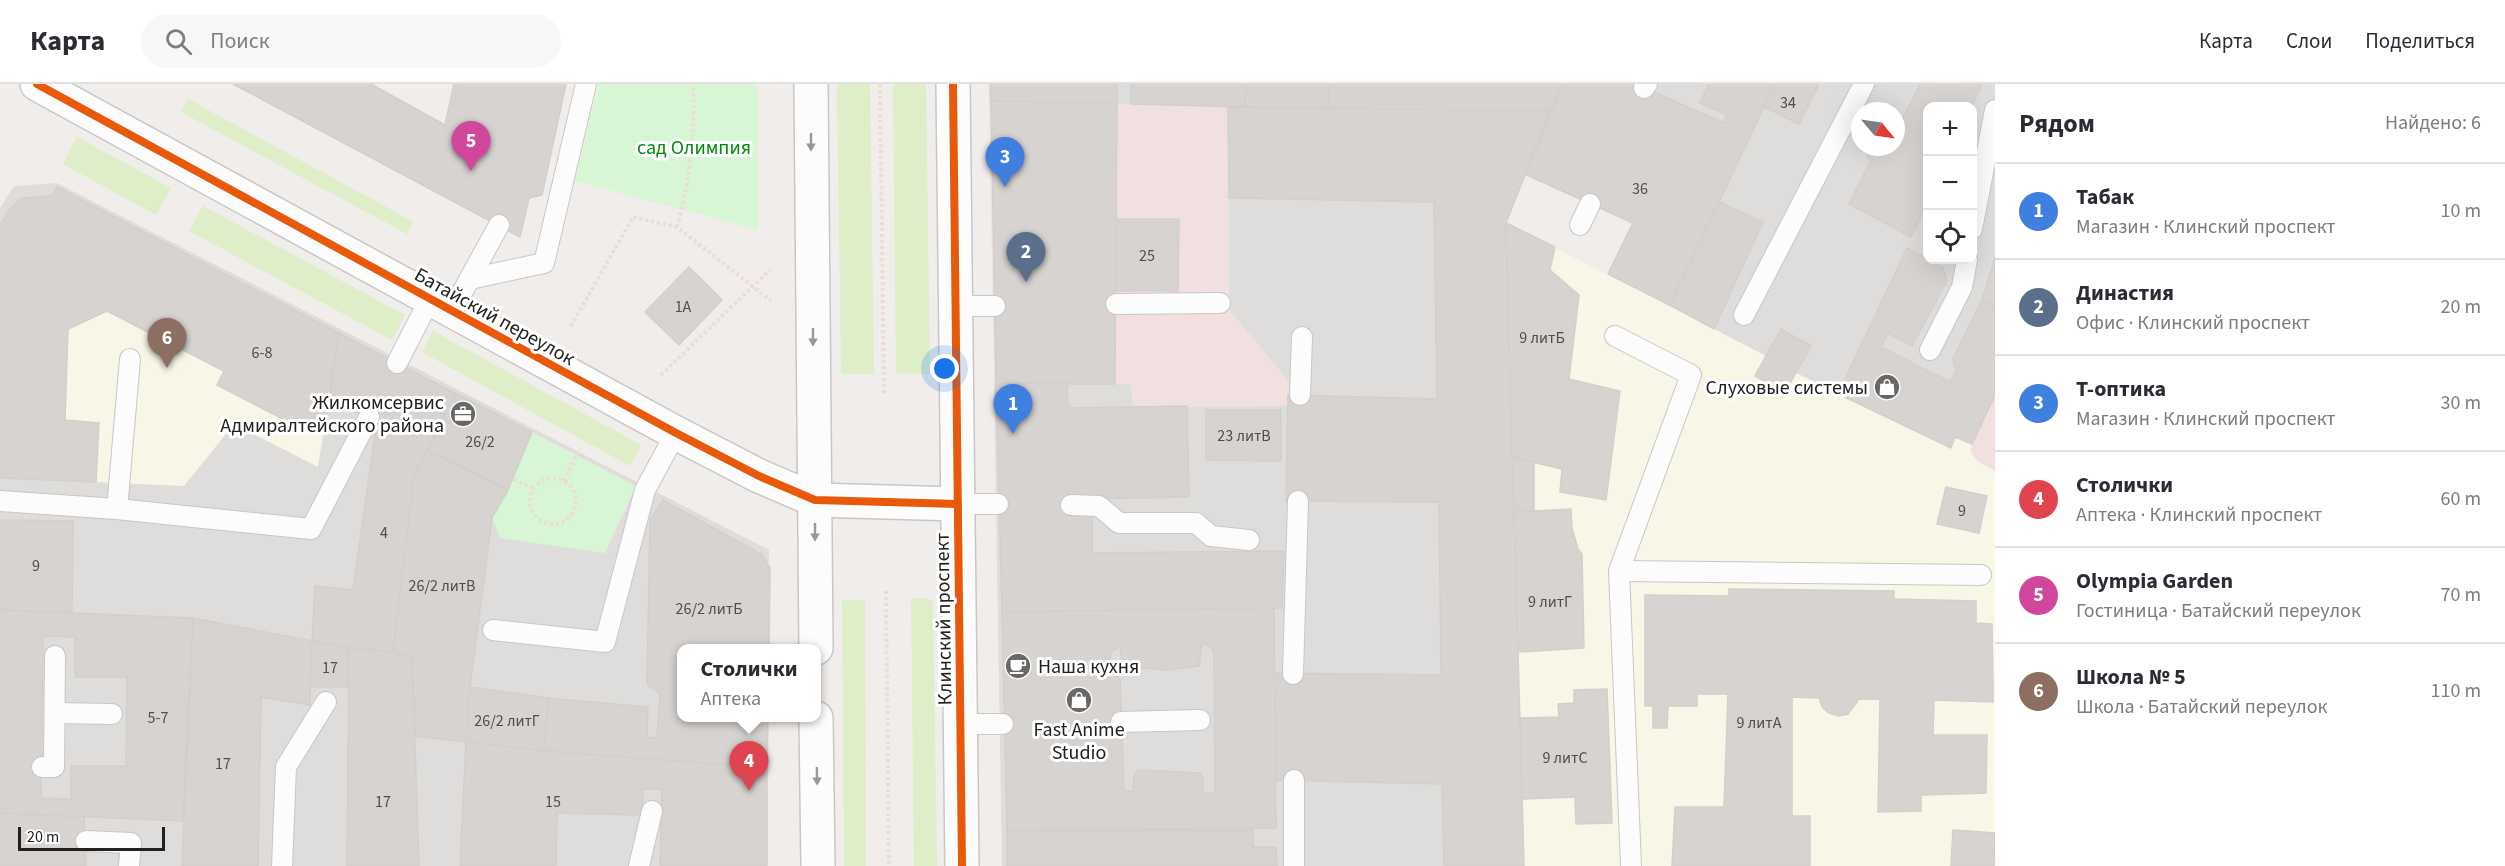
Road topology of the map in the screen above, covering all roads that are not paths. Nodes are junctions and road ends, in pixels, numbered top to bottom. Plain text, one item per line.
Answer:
1 (37, 84) edge
2 (586, 84) edge
3 (811, 84) edge
4 (953, 84) edge
5 (1864, 84) edge
6 (1995, 110) edge
7 (1590, 204) dead end
8 (1976, 210) edge
9 (499, 225) dead end
10 (1580, 225) dead end
11 (1966, 264) edge
12 (470, 279) junction
13 (1220, 303) dead end
14 (1116, 304) dead end
15 (441, 305) junction
16 (956, 306) junction
17 (995, 306) dead end
18 (1744, 315) dead end
19 (1615, 336) dead end
20 (1302, 337) dead end
21 (1930, 350) dead end
22 (130, 359) dead end
23 (397, 363) dead end
24 (1300, 395) dead end
25 (369, 417) dead end
26 (676, 433) junction
27 (815, 500) junction
28 (0, 501) edge
29 (1298, 501) dead end
30 (958, 504) junction
31 (998, 504) dead end
32 (1071, 505) dead end
33 (117, 509) junction
34 (1249, 540) dead end
35 (1619, 571) junction
36 (1981, 575) dead end
37 (494, 630) dead end
38 (816, 644) edge
39 (55, 656) dead end
40 (1293, 674) dead end
41 (326, 702) dead end
42 (55, 713) junction
43 (112, 714) dead end
44 (1200, 720) dead end
45 (816, 722) edge
46 (1121, 722) dead end
47 (960, 724) junction
48 (1003, 724) dead end
49 (42, 767) dead end
50 (1294, 780) dead end
51 (652, 811) dead end
52 (86, 841) dead end
53 (129, 866) edge
54 (282, 866) edge
55 (639, 866) edge
56 (818, 866) edge
57 (962, 866) edge
58 (1294, 866) edge
59 (1632, 866) edge

1 - 15 street, Батайский переулок
2 - 12 lane
3 -> 27 street
4 - 16 street, Клинский проспект
5 - 18 lane
6 - 8 lane
7 - 10 lane
9 - 12 lane
11 - 21 lane
12 - 15 lane
13 - 14 lane
15 - 23 lane
15 - 26 street, Батайский переулок
16 - 17 lane
16 - 30 street, Клинский проспект
19 - 35 lane
20 - 24 lane
22 - 33 lane
25 - 33 lane
26 - 27 street, Батайский переулок
26 - 37 lane
27 - 30 street, Батайский переулок
27 -> 38 street
28 - 33 lane
29 - 40 lane
30 - 31 lane
30 - 47 street, Клинский проспект
32 - 34 lane
35 - 36 lane
35 - 59 lane
39 - 42 lane
41 - 54 lane
42 - 43 lane
42 - 49 lane
44 - 46 lane
45 -> 56 street
47 - 48 lane
47 - 57 street, Клинский проспект
50 - 58 lane
51 - 55 lane
52 - 53 lane

